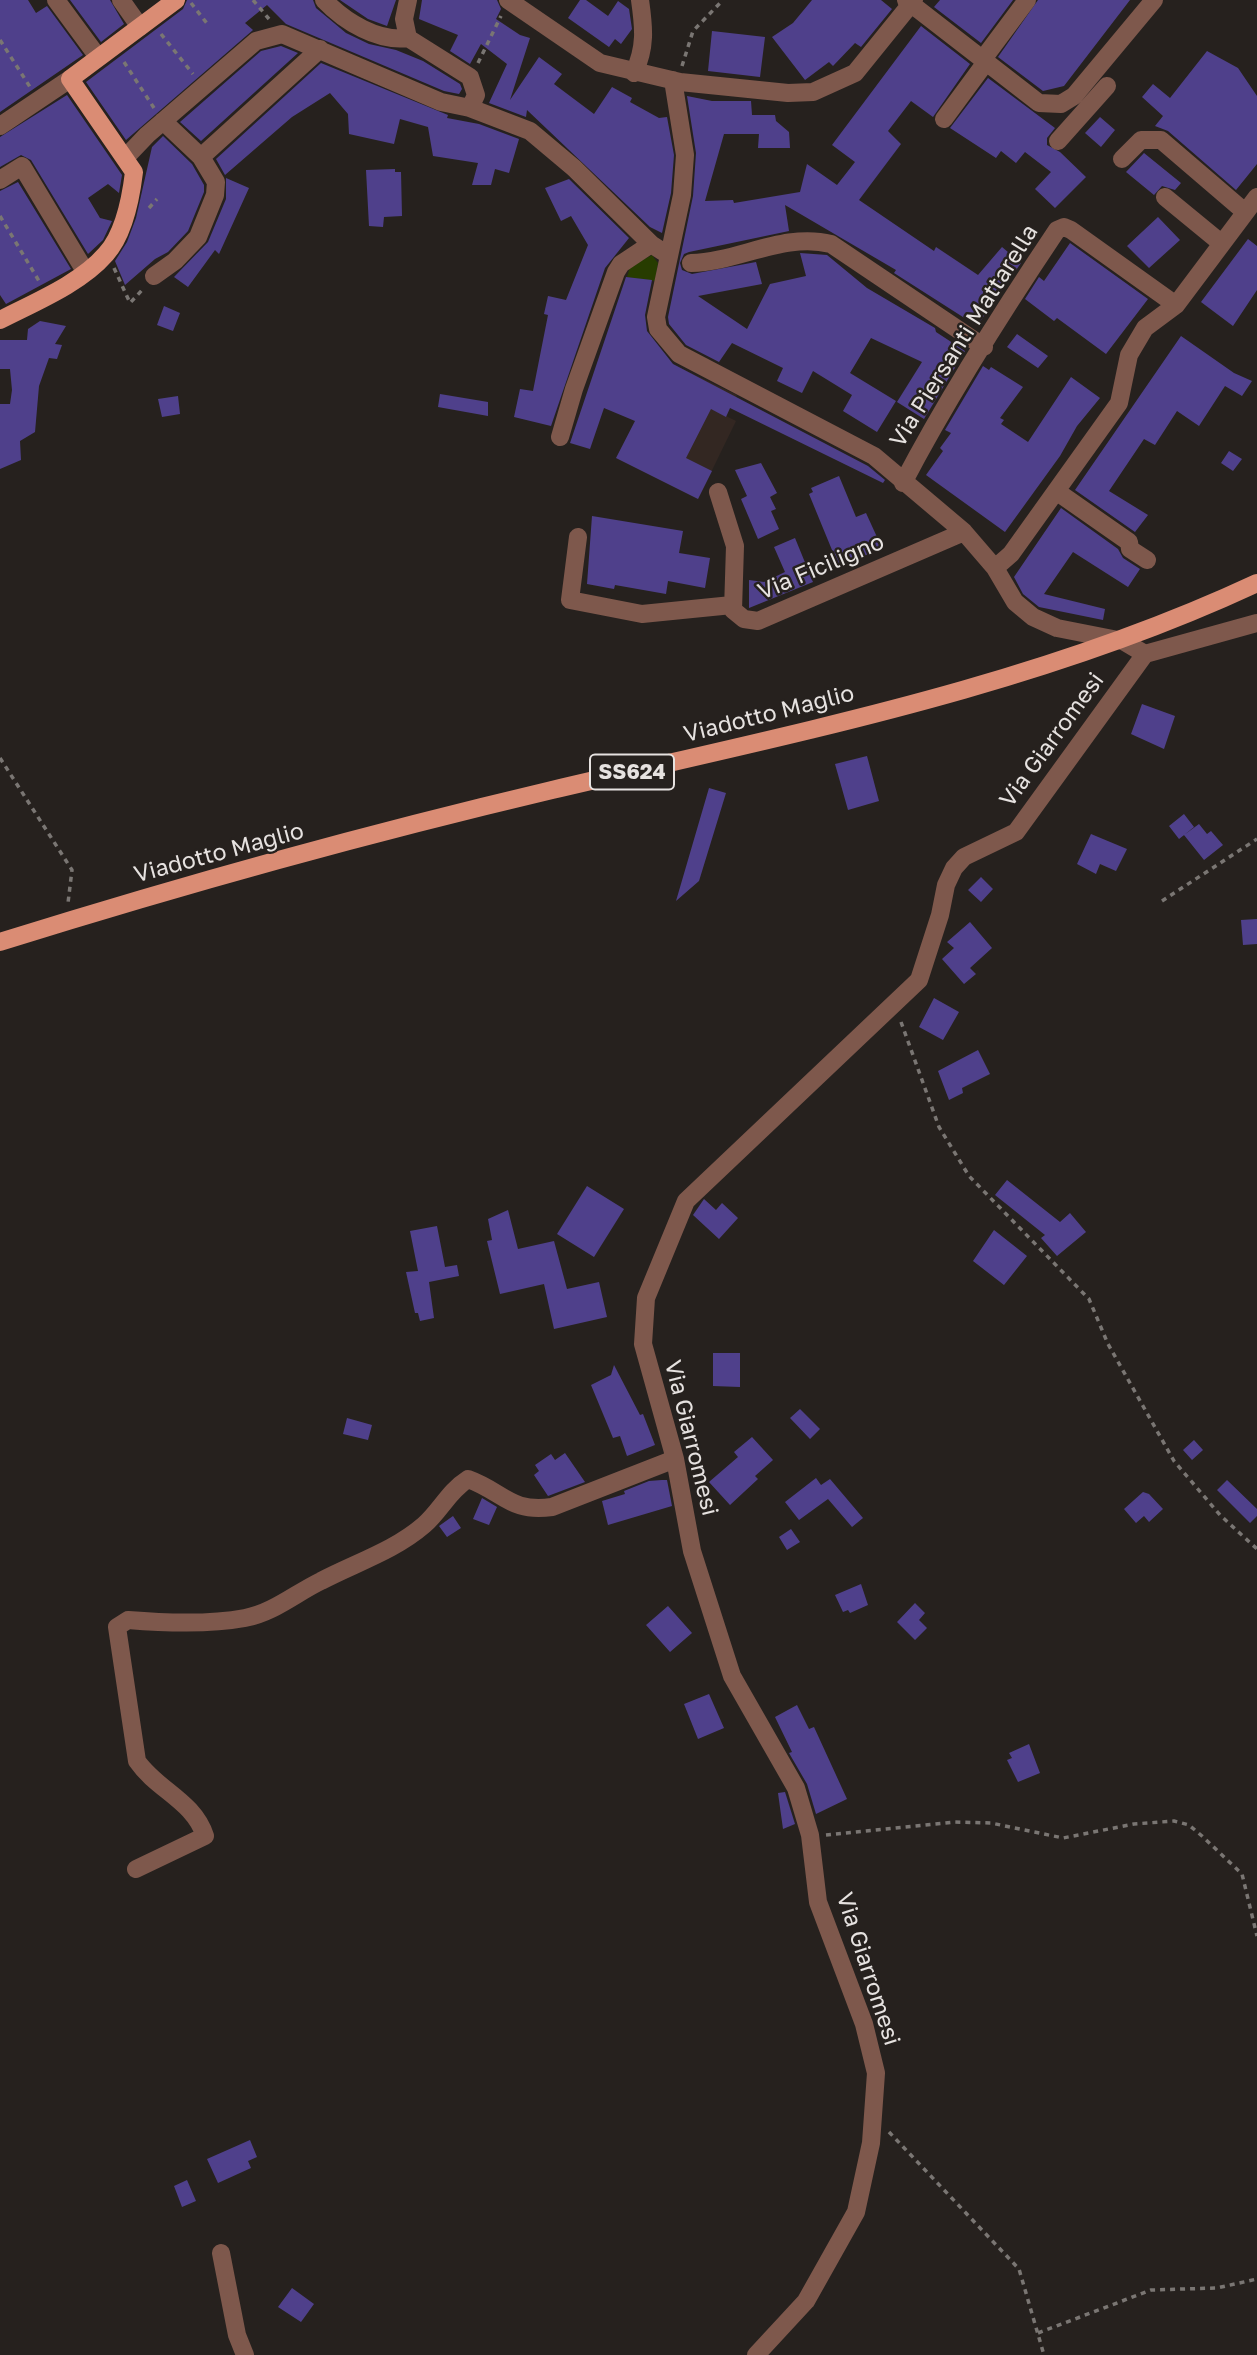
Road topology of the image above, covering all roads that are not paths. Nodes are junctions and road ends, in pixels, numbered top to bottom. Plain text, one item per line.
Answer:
1 (56, 0) edge
2 (121, 0) edge
3 (176, 0) edge
4 (324, 0) edge
5 (408, 0) edge
6 (509, 0) edge
7 (640, 0) edge
8 (1027, 0) edge
9 (1154, 0) edge
10 (910, 1) edge
11 (145, 24) junction
12 (408, 37) junction
13 (320, 49) junction
14 (98, 57) junction
15 (985, 60) junction
16 (634, 73) junction
17 (70, 79) junction
18 (677, 81) junction
19 (1107, 86) dead end
20 (470, 108) junction
21 (944, 119) dead end
22 (163, 121) junction
23 (0, 126) edge
24 (1058, 141) dead end
25 (201, 157) junction
26 (127, 158) junction
27 (1122, 159) dead end
28 (0, 180) edge
29 (1165, 197) dead end
30 (1257, 197) edge
31 (1245, 212) junction
32 (1221, 243) junction
33 (651, 244) junction
34 (675, 260) junction
35 (85, 271) junction
36 (154, 276) road end
37 (1176, 305) junction
38 (0, 320) edge
39 (984, 347) junction
40 (560, 437) dead end
41 (903, 483) junction
42 (1056, 491) junction
43 (718, 492) dead end
44 (964, 532) junction
45 (578, 537) dead end
46 (1147, 560) dead end
47 (995, 568) junction
48 (1257, 583) edge
49 (732, 605) junction
50 (1257, 623) edge
51 (1145, 654) junction
52 (0, 942) edge
53 (675, 1459) junction
54 (136, 1869) dead end
55 (221, 2253) dead end
56 (245, 2355) edge
57 (756, 2355) edge

1 - 14 street
2 - 11 street
3 - 11 main road
4 - 12 street
5 - 12 street
6 - 16 street
7 - 16 street
8 - 15 street
9 - 15 street
10 - 15 street
10 - 18 street
11 - 14 main road
12 - 20 street
13 - 20 street
13 - 22 street
13 - 25 street
14 - 17 main road
15 - 21 street
16 - 18 street
17 - 23 street
17 - 26 main road
18 - 34 street
19 - 24 street
20 - 33 street
22 - 25 street
22 - 26 street
25 - 36 street
26 - 35 main road
27 - 31 street
28 - 35 street
29 - 32 street
30 - 31 street
31 - 32 street
32 - 37 street
33 - 34 street
33 - 40 street
34 - 39 street
34 - 41 street
35 - 38 main road
37 - 39 street, Via Piersanti Mattarella
37 - 42 street
39 - 41 street, Via Piersanti Mattarella
41 - 44 street
42 - 46 street
42 - 47 street
43 - 49 street, Via Ficiligno
44 - 47 street
44 - 49 street, Via Ficiligno
45 - 49 street
47 - 51 street
48 - 52 main road, Viadotto Maglio / SS624
50 - 51 street
51 - 53 street, Via Giarromesi
53 - 54 street
53 - 57 street, Via Giarromesi
55 - 56 street

